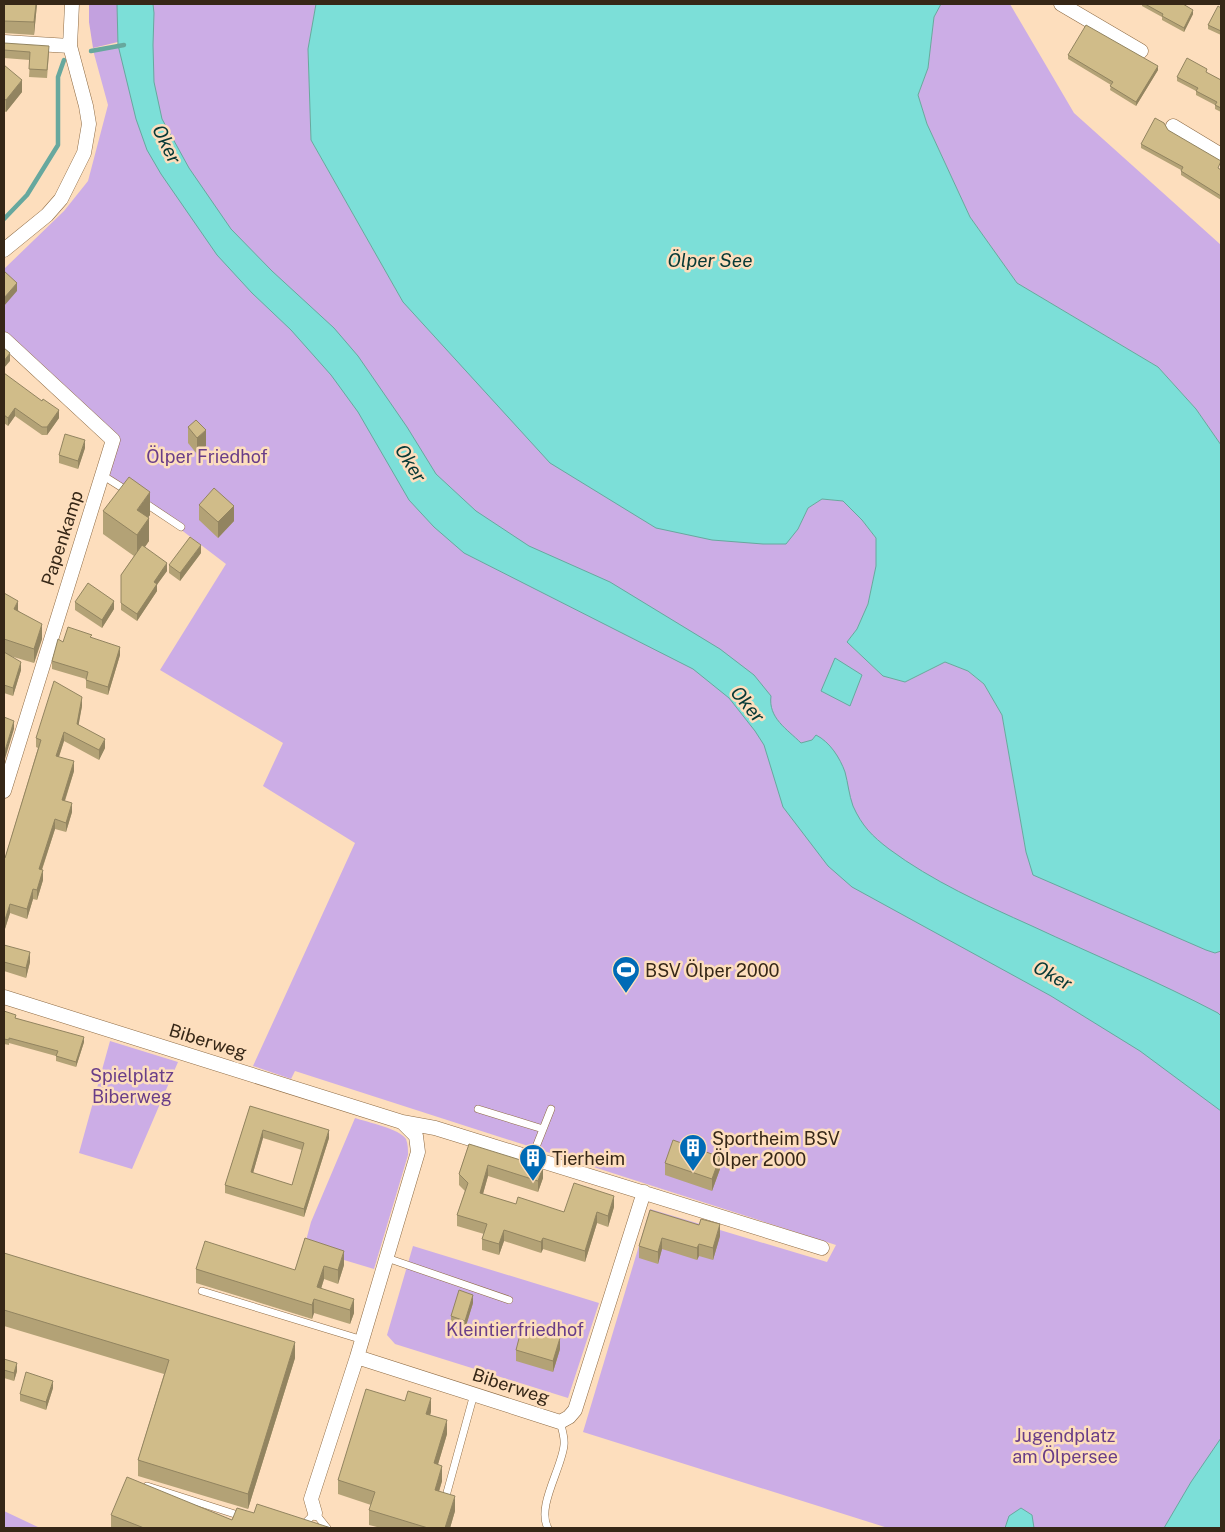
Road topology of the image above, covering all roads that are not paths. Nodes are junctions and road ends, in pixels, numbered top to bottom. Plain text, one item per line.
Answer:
1 (72, 4) edge
2 (1060, 4) edge
3 (4, 42) edge
4 (70, 46) junction
5 (1141, 51) dead end
6 (1172, 126) dead end
7 (1221, 155) edge
8 (4, 250) edge
9 (4, 339) edge
10 (102, 475) junction
11 (181, 527) dead end
12 (4, 790) edge
13 (4, 997) edge
14 (478, 1109) dead end
15 (550, 1109) dead end
16 (402, 1122) junction
17 (543, 1130) junction
18 (532, 1157) junction
19 (644, 1192) junction
20 (822, 1248) dead end
21 (387, 1258) junction
22 (202, 1291) dead end
23 (508, 1300) dead end
24 (363, 1340) junction
25 (357, 1357) junction
26 (474, 1394) junction
27 (560, 1422) junction
28 (143, 1485) edge
29 (446, 1496) edge
30 (315, 1513) junction
31 (245, 1517) edge
32 (546, 1527) edge
33 (300, 1528) edge
34 (327, 1528) edge

1 - 4 street
2 - 5 street
3 - 4 street
4 - 8 street
6 - 7 street
9 - 10 street, Papenkamp
10 - 11 lane
10 - 12 street, Papenkamp
13 - 16 street, Biberweg
14 - 17 lane
15 - 17 lane
16 - 18 street, Biberweg
16 - 21 street
17 - 18 lane
18 - 19 street, Biberweg
19 - 20 street, Biberweg
19 - 27 street, Biberweg
21 - 23 lane
21 - 24 street
22 - 24 lane
24 - 25 street
25 - 26 street, Biberweg
25 - 30 street
26 - 27 street, Biberweg
26 - 29 lane
27 - 32 lane
28 - 31 lane
30 - 33 lane
30 - 34 lane

